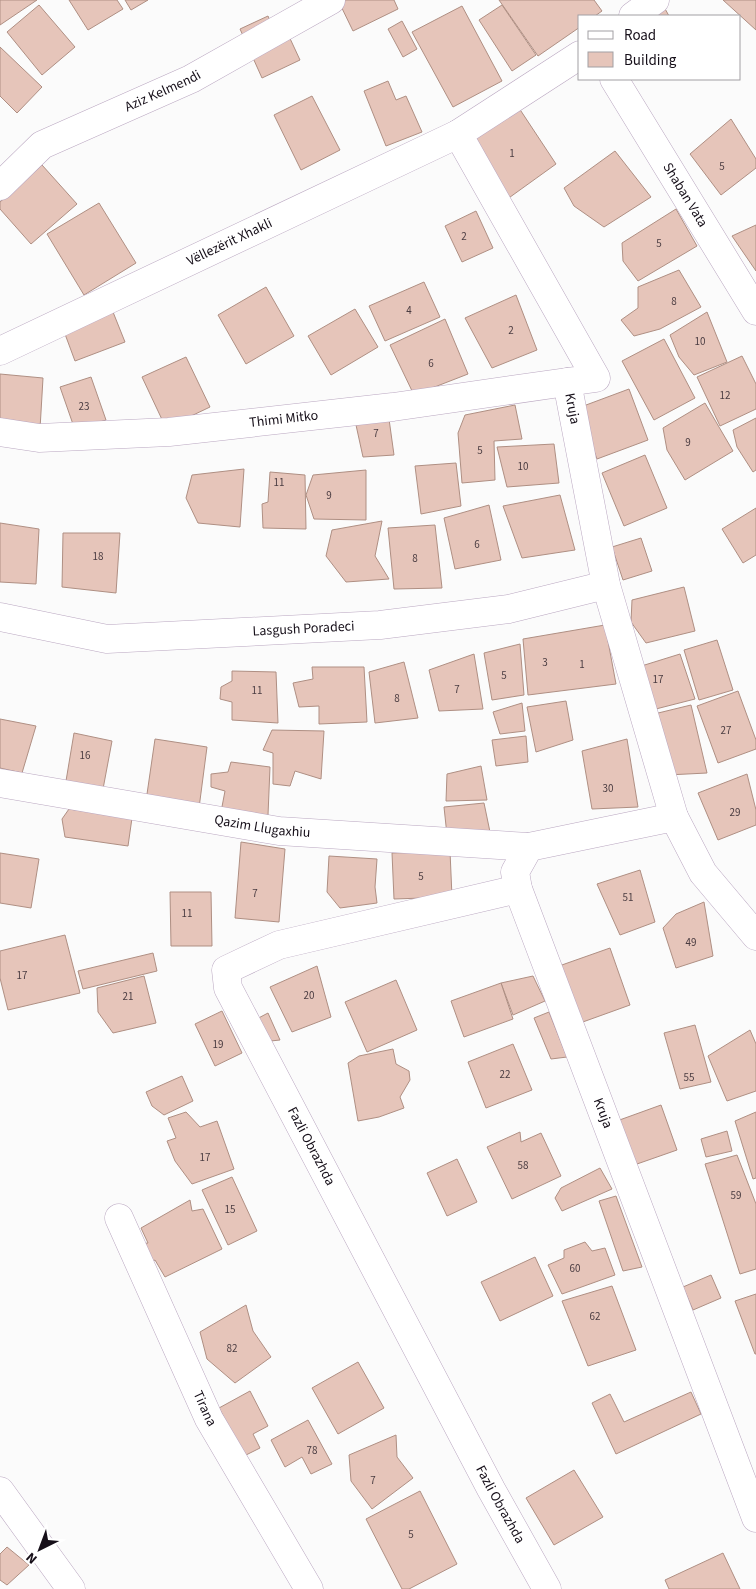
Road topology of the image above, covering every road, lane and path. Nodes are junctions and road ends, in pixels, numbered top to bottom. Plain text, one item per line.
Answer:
1 (331, 0) edge
2 (655, 0) edge
3 (634, 15) edge
4 (578, 56) edge
5 (615, 80) edge
6 (458, 134) junction
7 (0, 186) edge
8 (756, 311) edge
9 (0, 350) edge
10 (567, 382) junction
11 (0, 432) edge
12 (606, 585) junction
13 (0, 617) edge
14 (0, 783) edge
15 (674, 817) junction
16 (529, 847) junction
17 (518, 889) junction
18 (756, 936) edge
19 (119, 1218) dead end
20 (0, 1491) edge
21 (756, 1518) edge
22 (71, 1589) edge
23 (309, 1589) edge
24 (547, 1589) edge

1 - 7 street, Aziz Kelmendi
2 - 3 street
4 - 6 street
5 - 8 street, Shaban Vata
6 - 9 street, Vëllezërit Xhakli
6 - 10 street, Kruja
10 - 11 street, Thimi Mitko
10 - 12 street, Kruja
12 - 13 street, Lasgush Poradeci
12 - 15 street, Kruja
14 - 16 street, Qazim Llugaxhiu
15 - 16 street
15 - 18 street, Kruja
16 - 17 street, Kruja
17 - 21 street, Kruja
17 - 24 street, Fazli Obrazhda
19 - 23 street, Tirana
20 - 22 street

